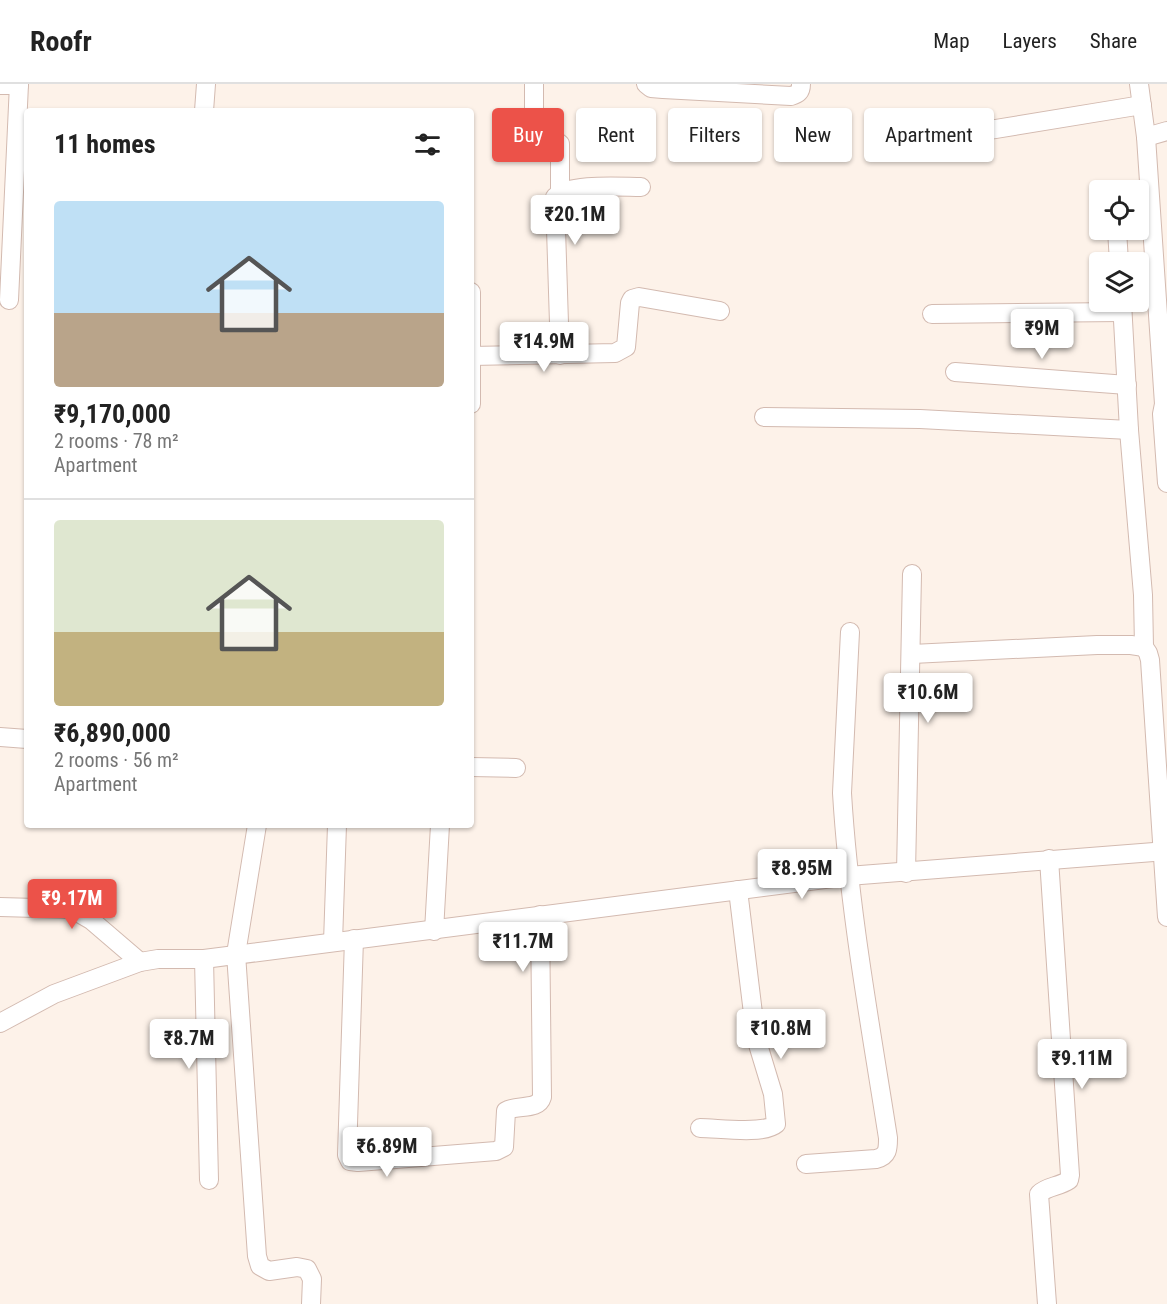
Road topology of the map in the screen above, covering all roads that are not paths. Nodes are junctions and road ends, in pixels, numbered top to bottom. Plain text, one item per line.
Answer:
1 (206, 84) edge
2 (534, 84) edge
3 (646, 84) edge
4 (801, 84) edge
5 (1140, 84) edge
6 (0, 85) edge
7 (20, 85) edge
8 (1142, 105) junction
9 (204, 108) edge
10 (994, 129) edge
11 (1167, 132) edge
12 (1146, 137) junction
13 (642, 187) dead end
14 (560, 192) junction
15 (9, 300) dead end
16 (1089, 308) edge
17 (720, 311) dead end
18 (1122, 312) edge
19 (932, 314) dead end
20 (1164, 352) edge
21 (560, 355) junction
22 (474, 356) edge
23 (955, 372) dead end
24 (1127, 385) junction
25 (1166, 404) edge
26 (764, 417) dead end
27 (1129, 430) junction
28 (1167, 483) edge
29 (912, 574) dead end
30 (850, 632) dead end
31 (1144, 647) junction
32 (912, 654) junction
33 (0, 737) edge
34 (24, 739) edge
35 (474, 766) edge
36 (516, 768) dead end
37 (257, 828) edge
38 (338, 828) edge
39 (440, 828) edge
40 (1165, 851) edge
41 (1049, 860) junction
42 (906, 873) junction
43 (848, 876) junction
44 (738, 890) junction
45 (0, 907) edge
46 (540, 915) junction
47 (1167, 917) edge
48 (434, 931) junction
49 (354, 939) junction
50 (333, 942) junction
51 (236, 954) junction
52 (204, 959) junction
53 (140, 962) junction
54 (0, 1023) edge
55 (700, 1128) dead end
56 (806, 1164) dead end
57 (209, 1180) dead end
58 (311, 1304) edge
59 (1047, 1304) edge

1 - 9 street
2 - 14 street
3 - 4 street
5 - 8 street
6 - 7 street
7 - 15 street
8 - 10 street
8 - 12 street
11 - 12 street
12 - 20 street
13 - 14 street
14 - 21 street
16 - 19 street
17 - 21 street
18 - 24 street
20 - 25 street
21 - 22 street
23 - 24 street
24 - 27 street
25 - 28 street
26 - 27 street
27 - 31 street
29 - 32 street
30 - 43 street
31 - 32 street
31 - 40 street
32 - 42 street
33 - 34 street
35 - 36 street
37 - 51 street
38 - 50 street
39 - 48 street
40 - 41 street
40 - 47 street
41 - 42 street
41 - 59 street
42 - 43 street
43 - 44 street
43 - 56 street
44 - 46 street
44 - 55 street
45 - 53 street
46 - 48 street
46 - 49 street
48 - 49 street
49 - 50 street
50 - 51 street
51 - 52 street
51 - 58 street
52 - 53 street
52 - 57 street
53 - 54 street

